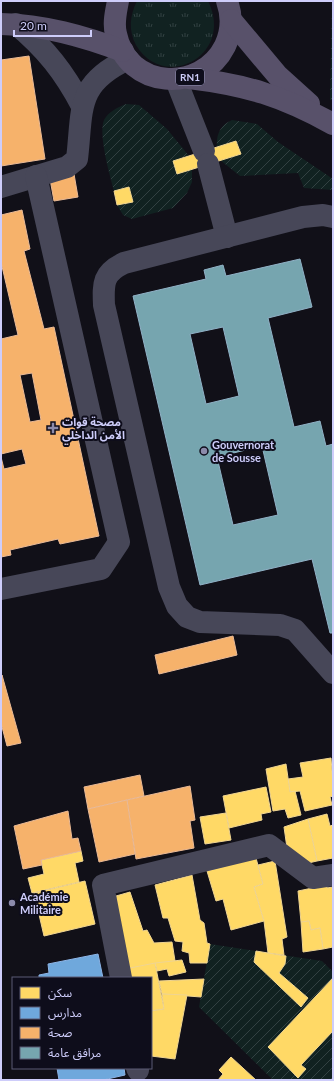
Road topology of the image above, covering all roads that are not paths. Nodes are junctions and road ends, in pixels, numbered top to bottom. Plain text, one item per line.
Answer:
1 (118, 1) edge
2 (231, 8) edge
3 (8, 24) edge
4 (125, 55) junction
5 (183, 79) junction
6 (82, 106) junction
7 (333, 124) edge
8 (36, 176) junction
9 (1, 187) edge
10 (333, 217) edge
11 (227, 236) junction
12 (1, 589) edge
13 (333, 673) edge
14 (333, 875) edge
15 (120, 977) edge

1 - 4 main road, RN1
2 - 5 main road, RN1
2 - 7 main road, RN1
3 - 4 main road, RN1
3 - 6 street
4 - 5 main road, RN1
4 - 6 street
5 - 7 main road, RN1
5 - 11 street
6 - 8 street
8 - 9 street
8 - 12 street
10 - 11 street
11 - 13 street
14 - 15 street

